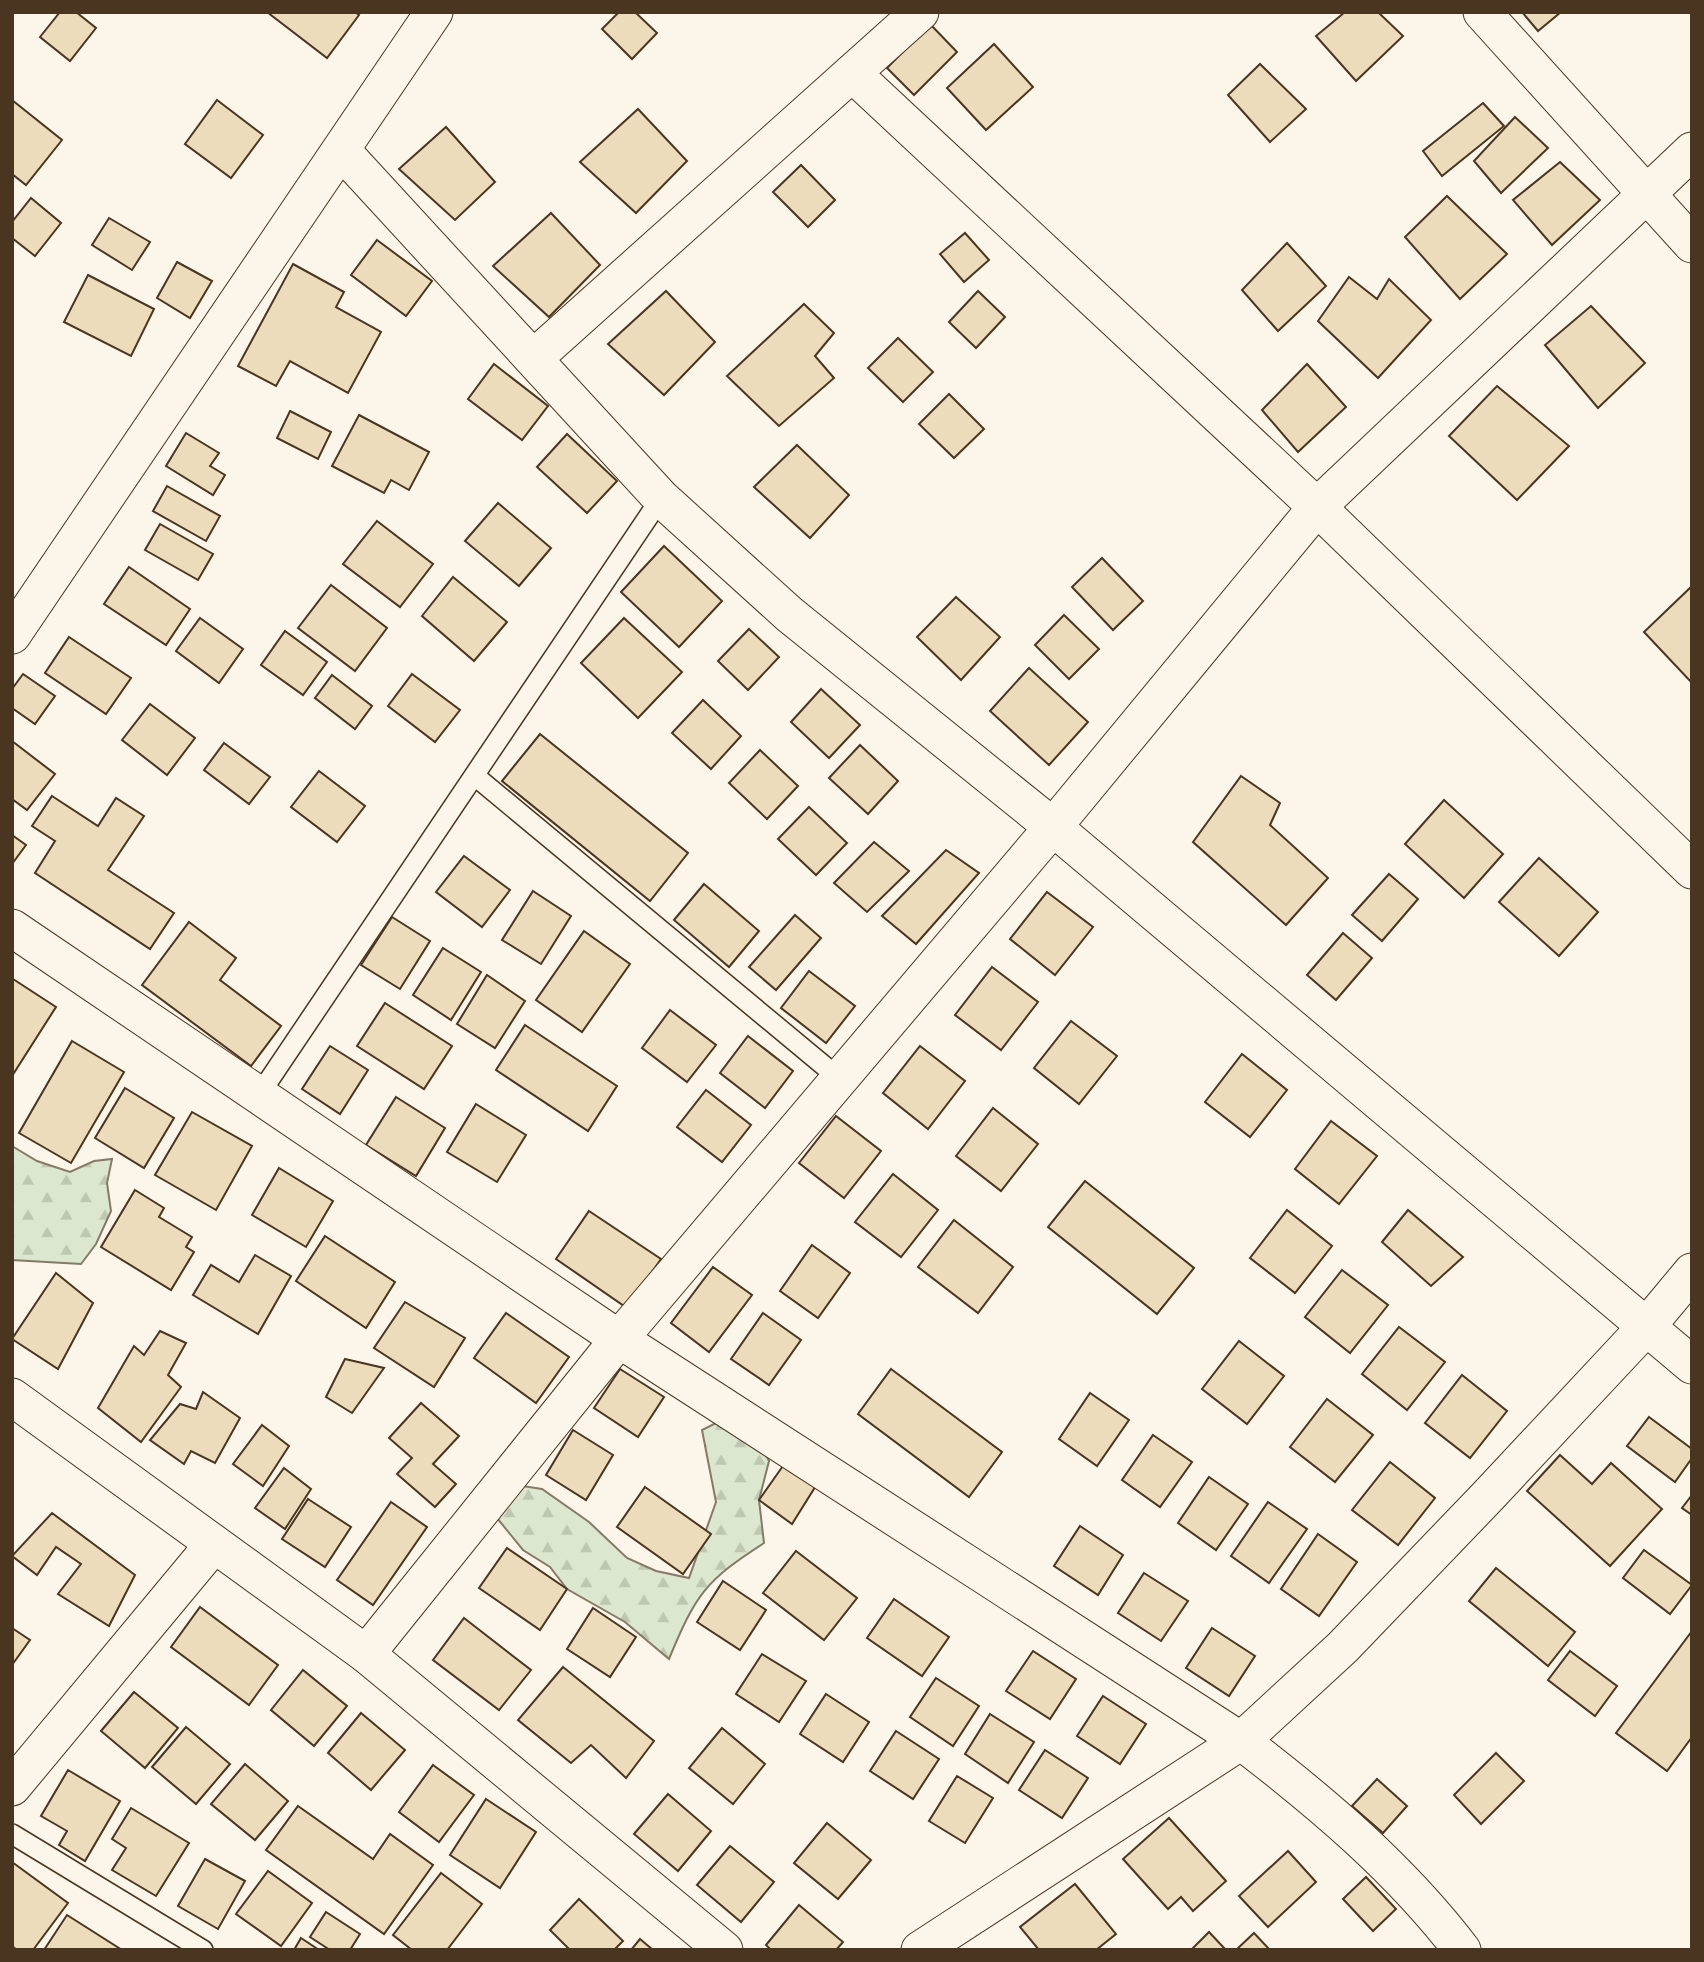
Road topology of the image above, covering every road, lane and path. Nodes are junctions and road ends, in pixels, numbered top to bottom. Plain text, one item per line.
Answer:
1 (434, 12) edge
2 (920, 12) edge
3 (1482, 12) edge
4 (852, 72) junction
5 (341, 150) junction
6 (1692, 151) edge
7 (1645, 192) junction
8 (1692, 244) edge
9 (534, 358) junction
10 (661, 498) junction
11 (1317, 506) junction
12 (12, 635) edge
13 (475, 776) junction
14 (1053, 827) junction
15 (1692, 870) edge
16 (12, 928) edge
17 (839, 1079) junction
18 (259, 1095) junction
19 (1692, 1272) edge
20 (1647, 1326) junction
21 (620, 1339) junction
22 (1692, 1365) edge
23 (12, 1397) edge
24 (214, 1544) junction
25 (366, 1654) junction
26 (1241, 1741) junction
27 (12, 1787) edge
28 (12, 1834) edge
29 (203, 1950) edge
30 (724, 1950) edge
31 (920, 1950) edge
32 (1462, 1950) edge

1 - 5 street
2 - 4 street
3 - 7 street
4 - 9 street
4 - 11 street
5 - 9 street
5 - 12 street
6 - 7 street
7 - 8 street
7 - 11 street
9 - 10 street
10 - 13 lane
10 - 14 street
11 - 14 street
11 - 15 street
13 - 17 lane
13 - 18 lane
14 - 17 street
14 - 20 street
16 - 18 street
17 - 21 street
18 - 21 street
19 - 20 street
20 - 22 street
20 - 26 street
21 - 25 street
21 - 26 street
23 - 24 street
24 - 25 street
24 - 27 street
25 - 30 street
26 - 31 street
26 - 32 street
28 - 29 lane

